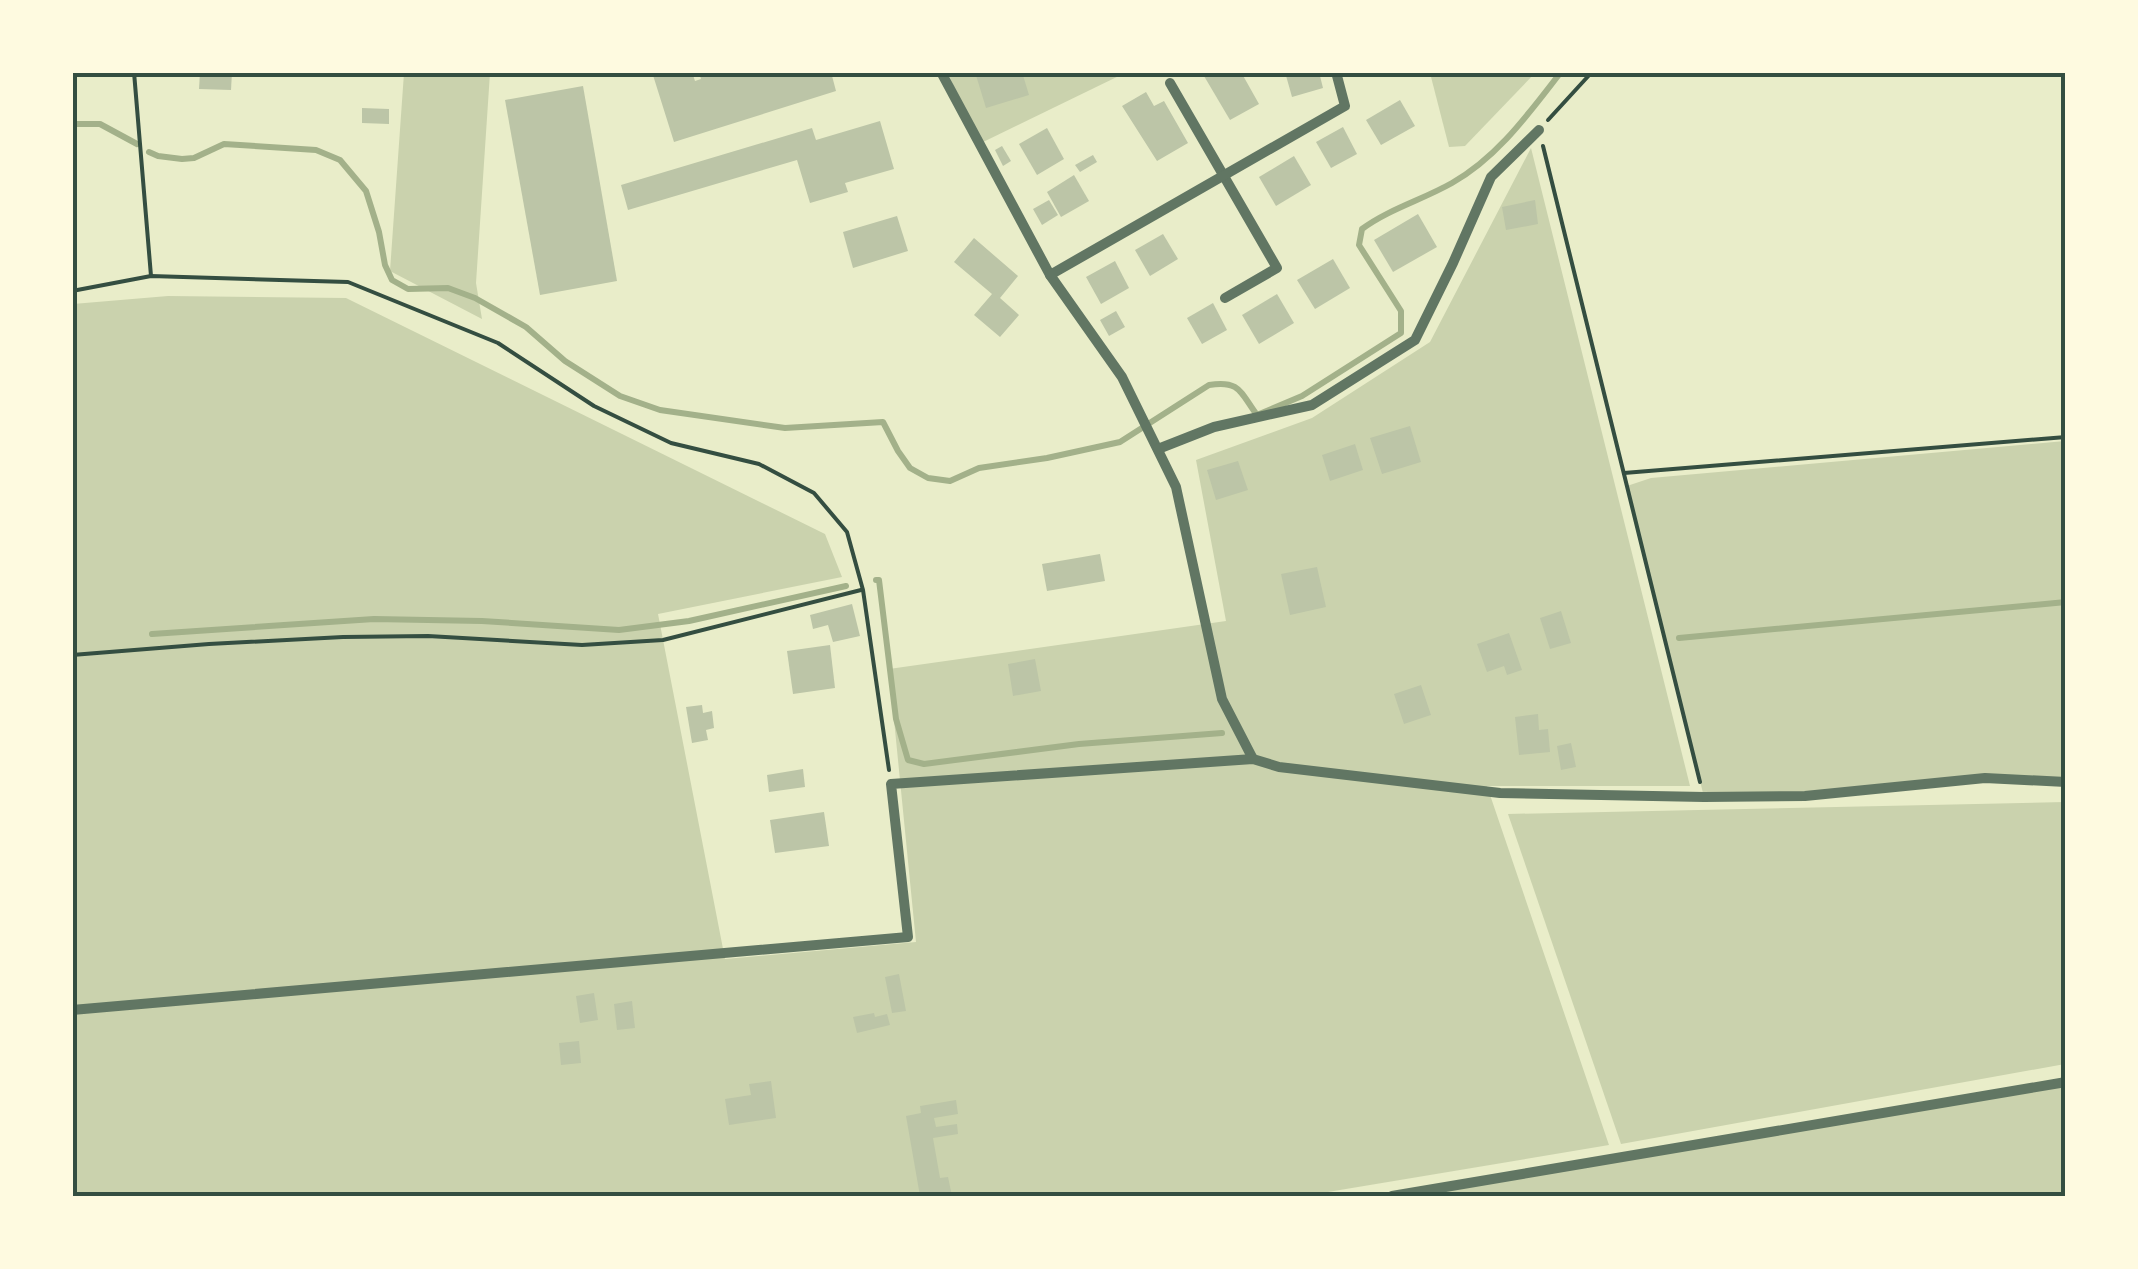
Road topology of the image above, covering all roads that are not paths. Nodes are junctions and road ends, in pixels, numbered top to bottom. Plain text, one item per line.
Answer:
1 (941, 72) edge
2 (1336, 72) edge
3 (1170, 84) dead end
4 (1539, 130) road end
5 (1224, 176) junction
6 (1050, 275) junction
7 (1224, 298) dead end
8 (1156, 443) junction
9 (1253, 759) junction
10 (2066, 782) edge
11 (72, 1010) edge
12 (2066, 1082) edge
13 (1392, 1196) edge

1 - 6 street
2 - 5 street
3 - 5 street
4 - 8 street
5 - 6 street
5 - 7 street
6 - 8 street
8 - 9 street
9 - 10 street
9 - 11 street
12 - 13 street

